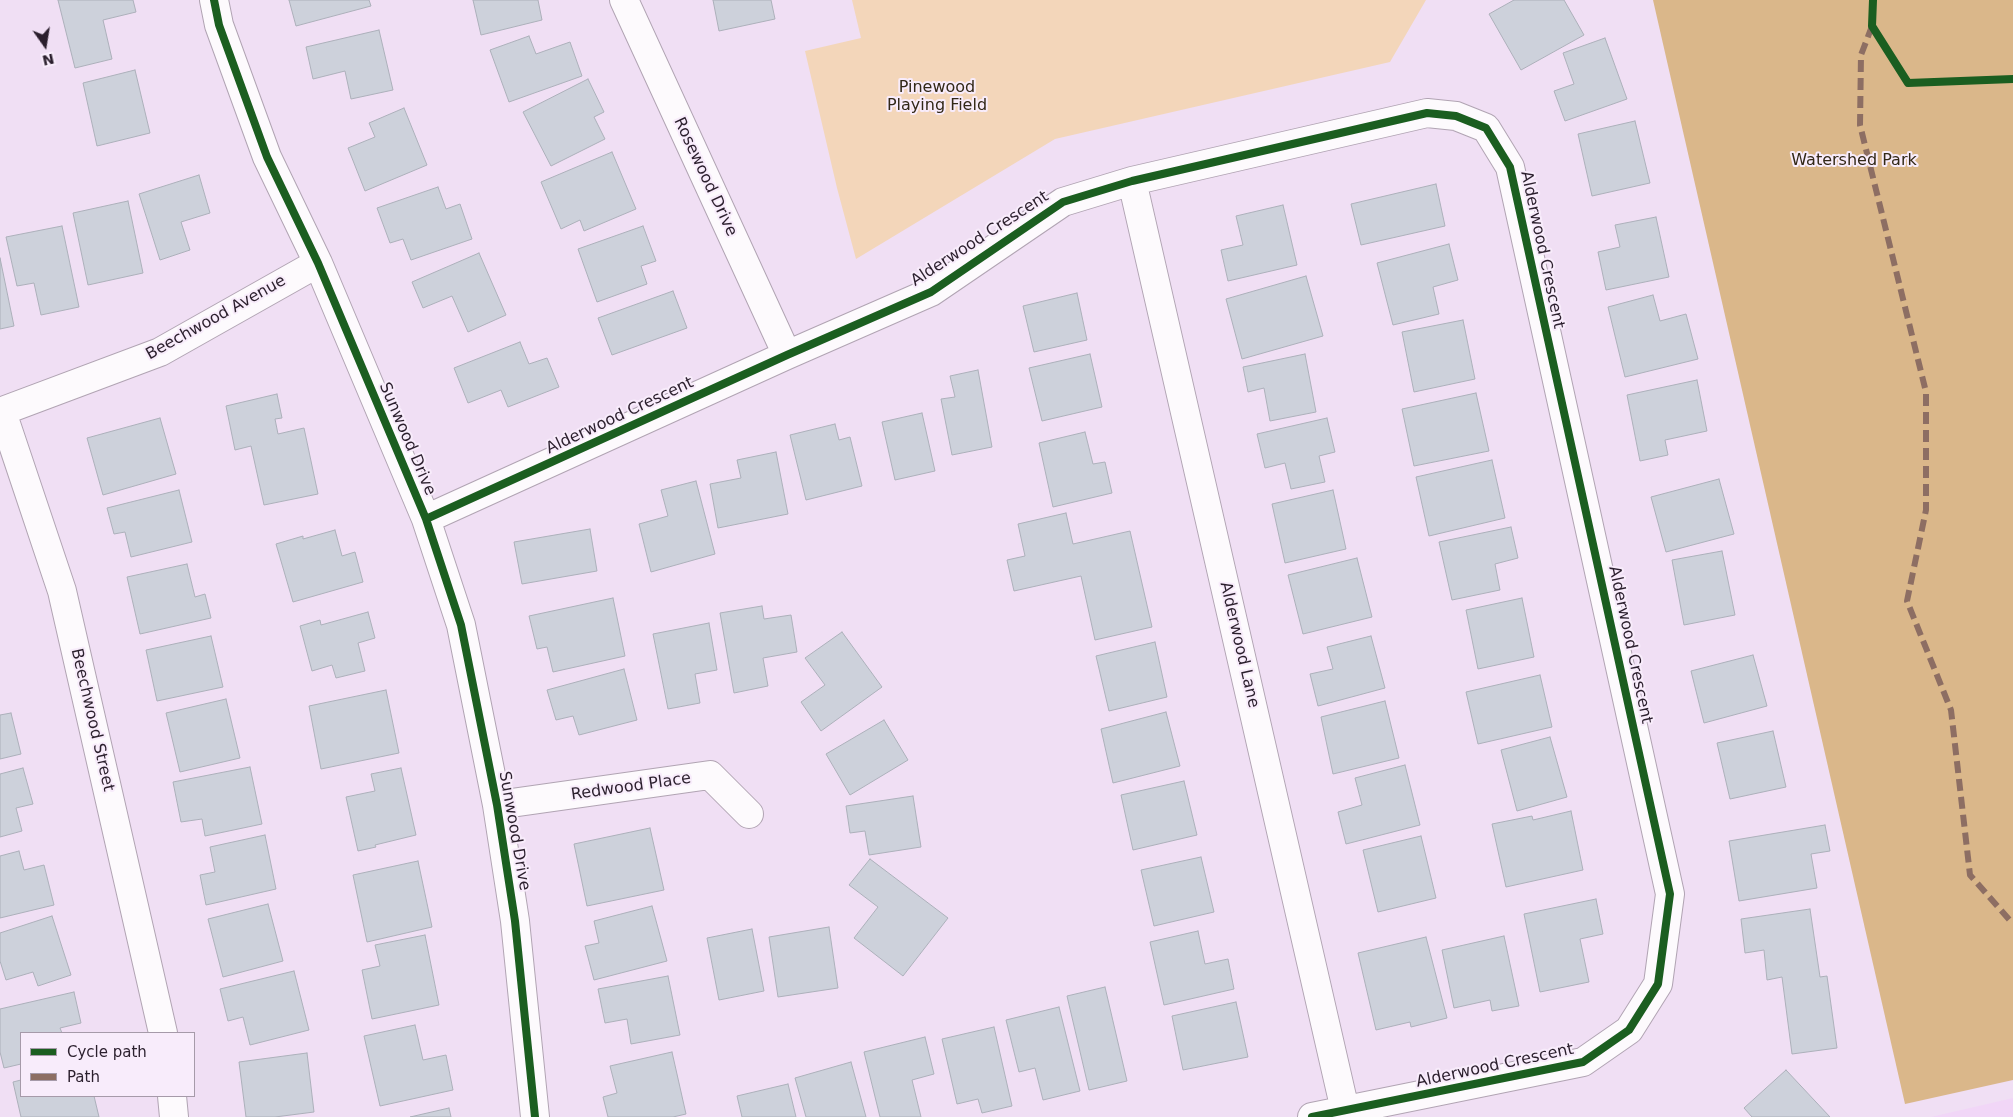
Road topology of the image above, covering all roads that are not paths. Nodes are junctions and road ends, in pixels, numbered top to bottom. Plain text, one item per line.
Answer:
1 (214, 0) edge
2 (624, 0) edge
3 (1132, 181) junction
4 (318, 262) junction
5 (786, 355) junction
6 (1, 412) edge
7 (426, 519) junction
8 (497, 805) junction
9 (749, 814) dead end
10 (163, 1032) edge
11 (172, 1097) edge
12 (1345, 1110) junction
13 (174, 1117) edge
14 (535, 1117) edge
15 (1312, 1117) edge

1 - 4 street, Sunwood Drive
2 - 5 street, Rosewood Drive
3 - 5 street, Alderwood Crescent
3 - 12 street, Alderwood Lane
3 - 12 street, Alderwood Crescent
4 - 6 street, Beechwood Avenue
4 - 7 street, Sunwood Drive
5 - 7 street, Alderwood Crescent
6 - 10 street, Beechwood Street
7 - 8 street, Sunwood Drive
8 - 9 street, Redwood Place
8 - 14 street, Sunwood Drive
11 - 13 street
12 - 15 street, Alderwood Crescent

